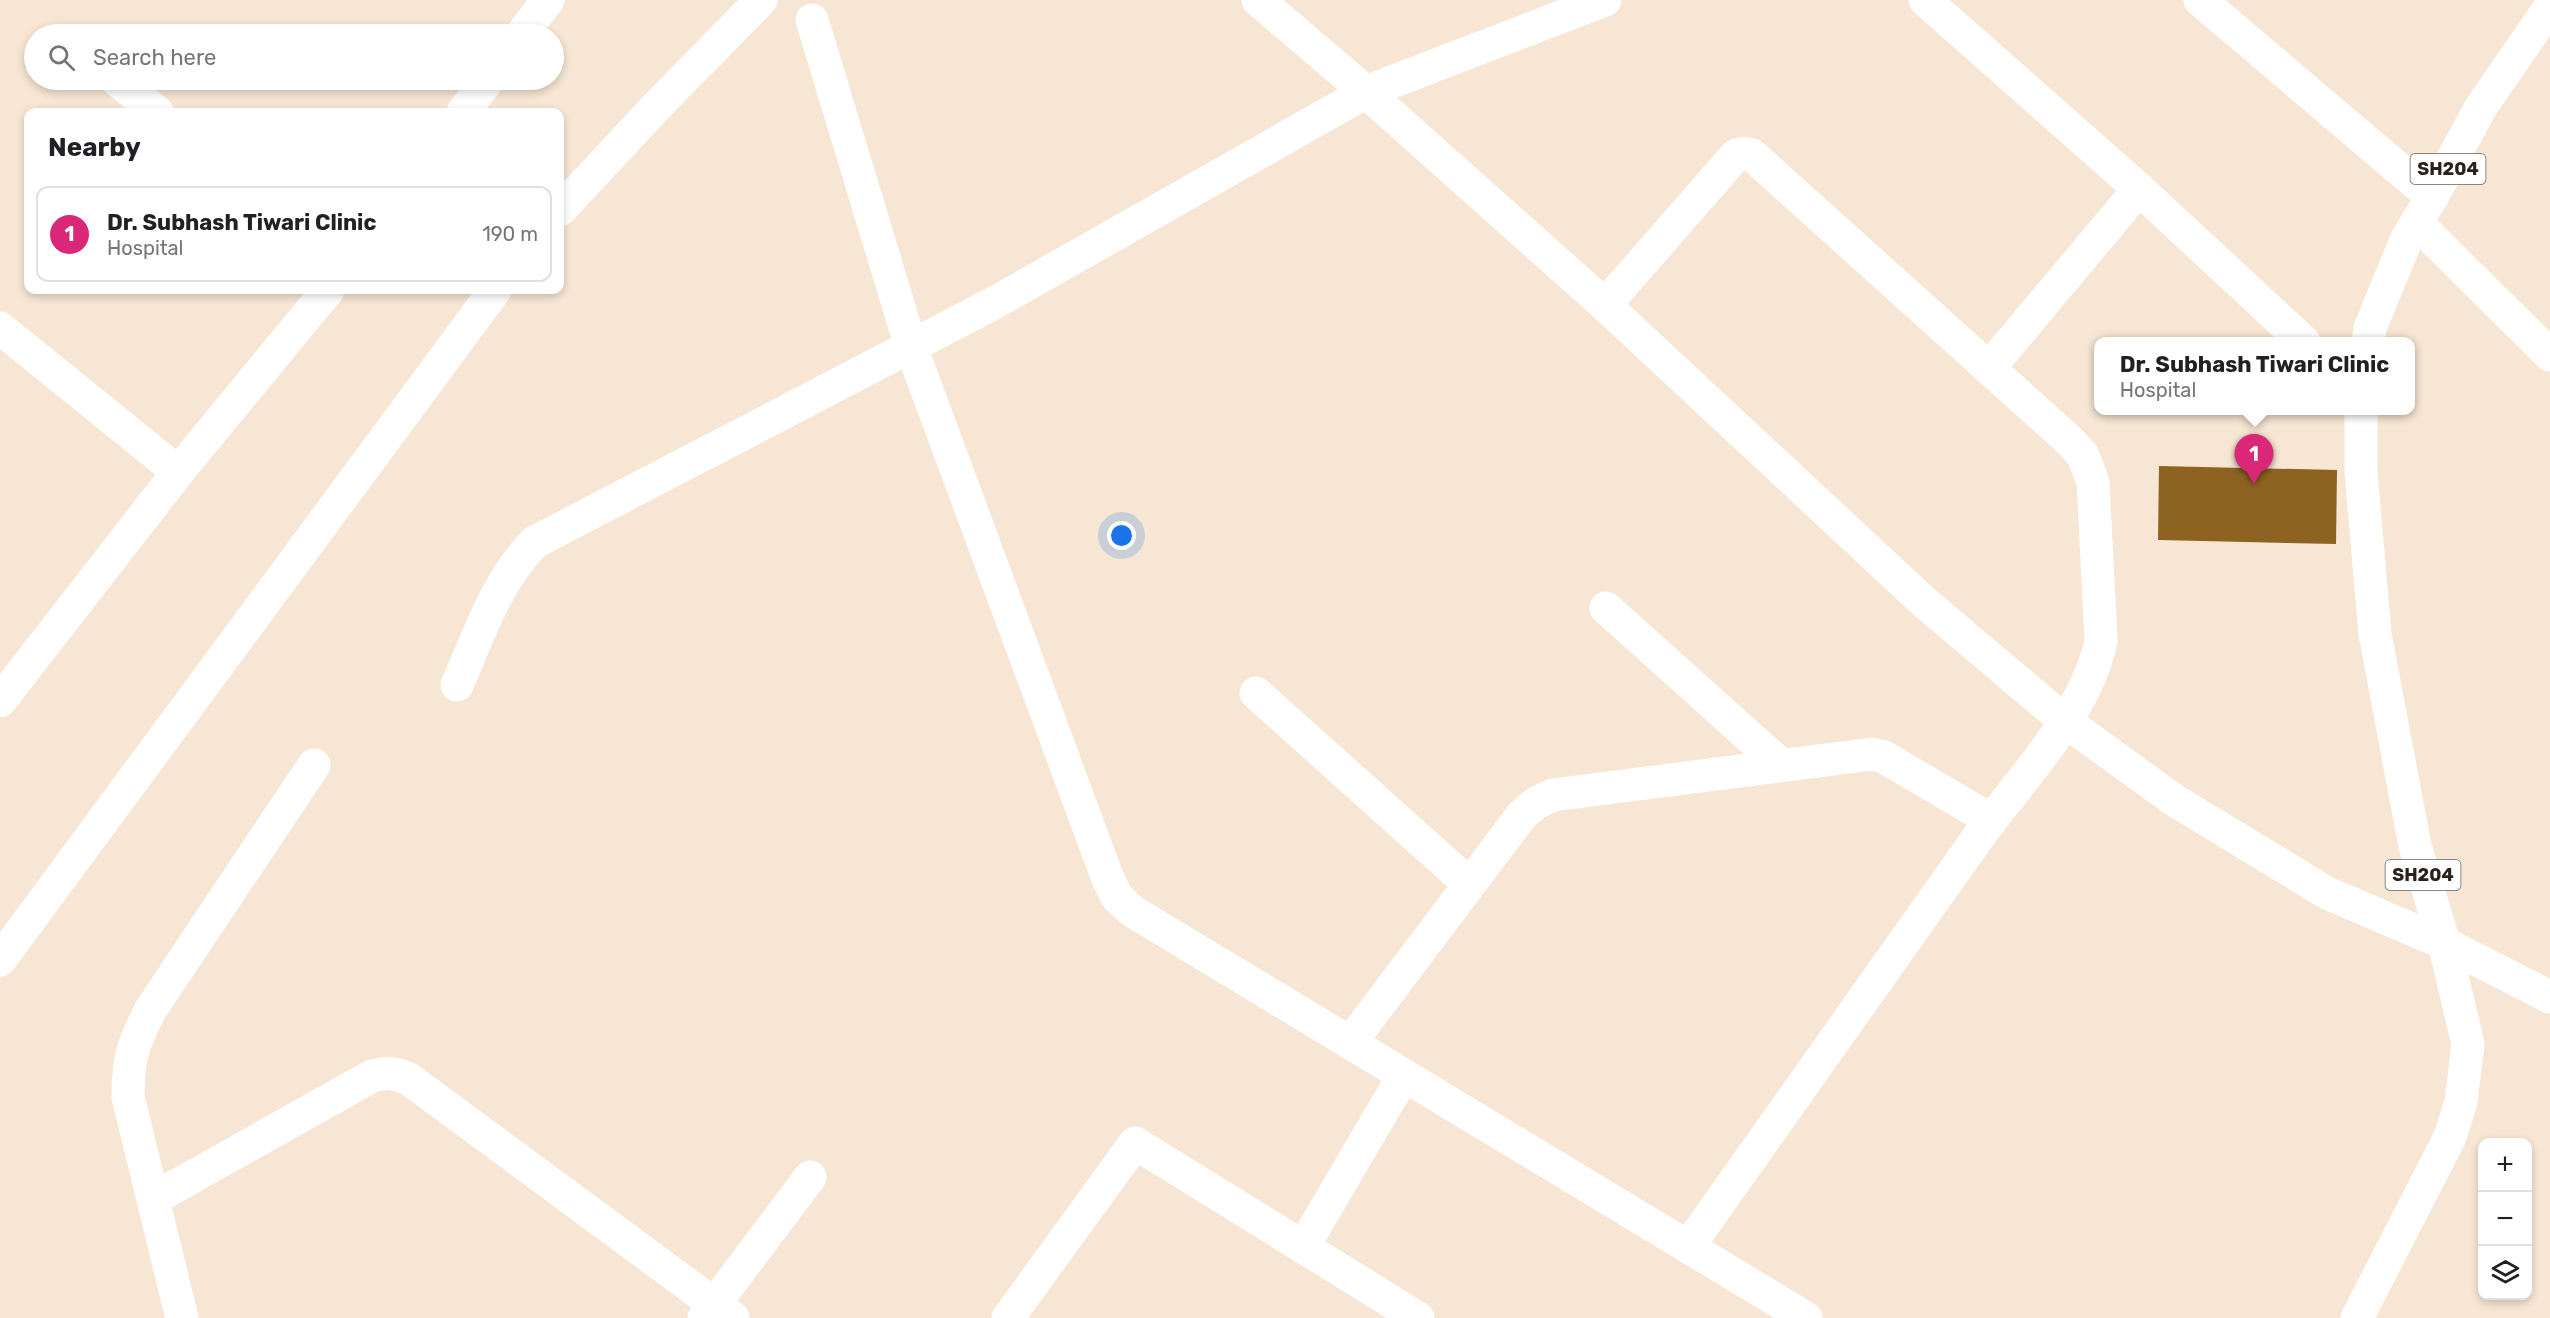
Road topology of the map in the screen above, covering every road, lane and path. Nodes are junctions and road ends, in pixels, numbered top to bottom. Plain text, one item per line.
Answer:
1 (548, 0) edge
2 (760, 0) edge
3 (1258, 0) edge
4 (1605, 0) edge
5 (1925, 0) edge
6 (2200, 0) edge
7 (2550, 7) edge
8 (812, 20) dead end
9 (530, 24) edge
10 (130, 90) edge
11 (480, 90) edge
12 (1366, 92) junction
13 (152, 108) edge
14 (466, 108) edge
15 (2139, 189) junction
16 (564, 206) edge
17 (2425, 210) junction
18 (325, 294) edge
19 (492, 294) edge
20 (1605, 305) junction
21 (0, 328) edge
22 (2299, 337) edge
23 (2369, 337) edge
24 (911, 347) junction
25 (2550, 356) edge
26 (1989, 368) junction
27 (2361, 415) edge
28 (178, 472) junction
29 (1606, 608) dead end
30 (6, 681) edge
31 (457, 685) dead end
32 (1256, 693) dead end
33 (2065, 721) junction
34 (314, 765) dead end
35 (1781, 765) junction
36 (1991, 820) junction
37 (1469, 884) junction
38 (2444, 943) junction
39 (0, 960) edge
40 (2550, 997) edge
41 (1350, 1043) junction
42 (1404, 1075) junction
43 (810, 1177) dead end
44 (153, 1199) junction
45 (1688, 1246) junction
46 (1303, 1247) junction
47 (717, 1313) edge
48 (2356, 1317) edge
49 (182, 1318) edge
50 (1008, 1318) edge
51 (1418, 1318) edge
52 (1806, 1318) edge

1 - 9 street
2 - 16 street
3 - 12 street
4 - 12 street
5 - 15 street
6 - 17 street
7 - 17 street, SH204
8 - 24 street
10 - 13 street
11 - 14 street
12 - 20 street
12 - 24 street
15 - 22 street
15 - 26 street
17 - 23 street, SH204
17 - 25 street
18 - 28 street
19 - 39 street
20 - 26 street
20 - 33 street
21 - 28 street
24 - 31 street
24 - 41 street
26 - 33 street
27 - 38 street, SH204
28 - 30 street
29 - 35 street
32 - 37 street
33 - 36 street
33 - 38 street
34 - 44 street
35 - 36 street
35 - 37 street
36 - 45 street
37 - 41 street
38 - 40 street
38 - 48 street, SH204
41 - 42 street
42 - 45 street
42 - 46 street
43 - 47 street
44 - 47 street
44 - 49 street
45 - 52 street
46 - 50 street
46 - 51 street

